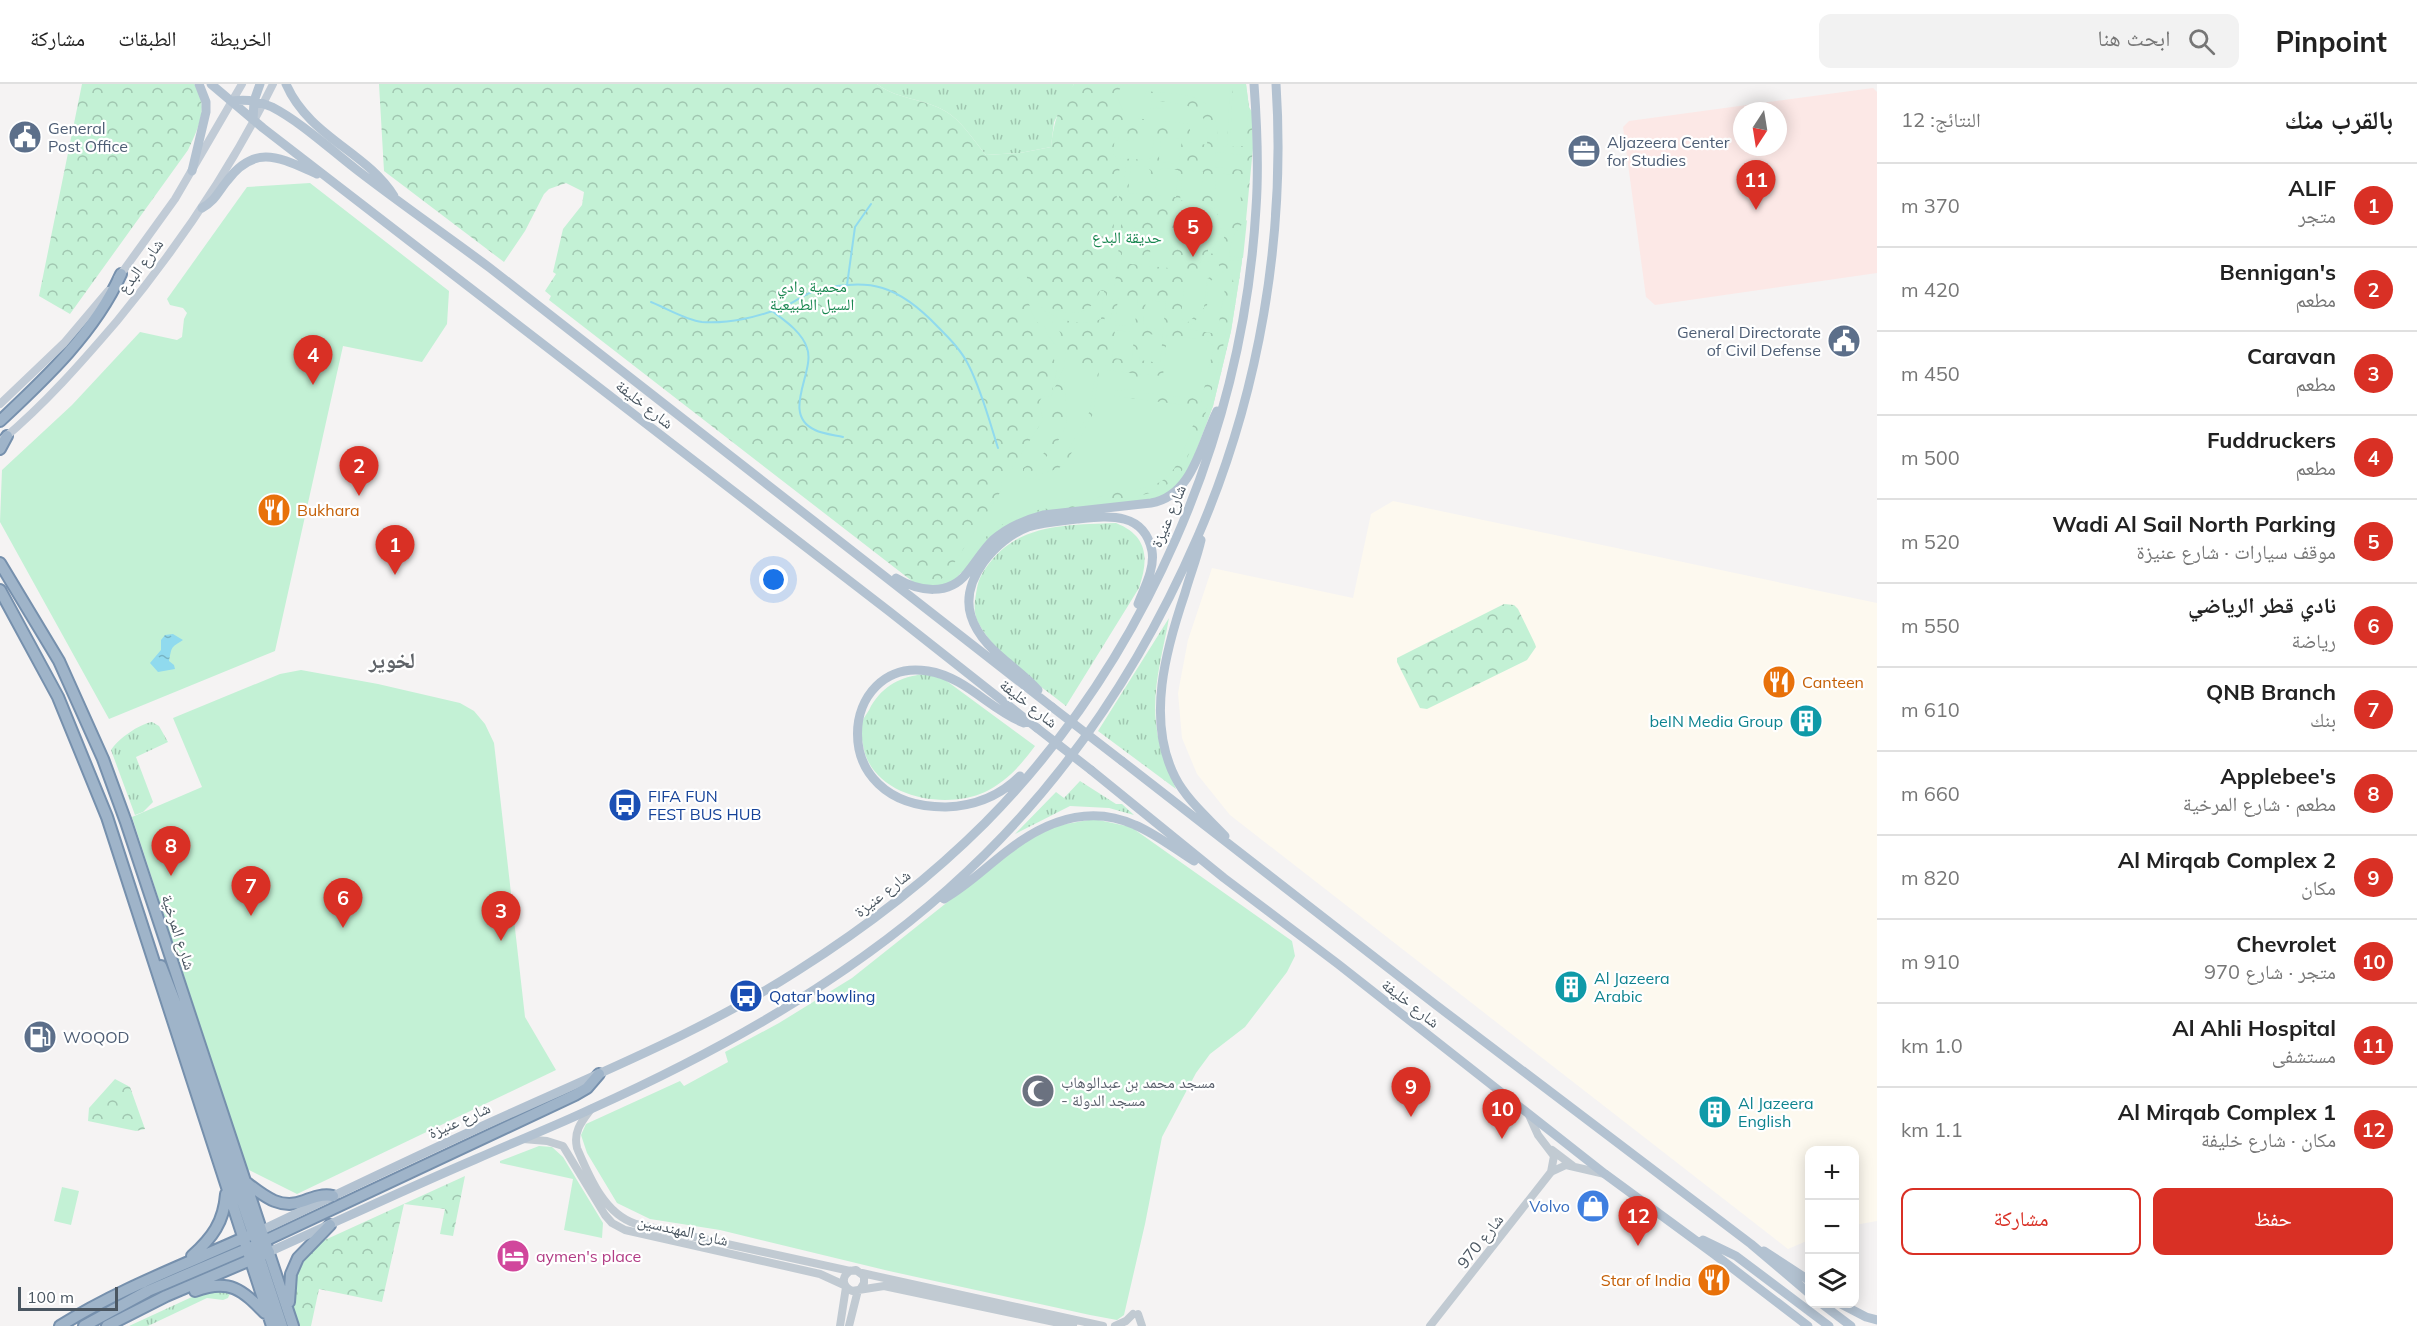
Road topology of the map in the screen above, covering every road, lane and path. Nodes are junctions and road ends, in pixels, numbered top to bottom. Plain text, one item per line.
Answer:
1 (199, 84) edge
2 (211, 84) edge
3 (242, 84) edge
4 (260, 84) edge
5 (273, 84) edge
6 (286, 84) edge
7 (1254, 84) edge
8 (1276, 84) edge
9 (233, 101) junction
10 (258, 102) junction
11 (254, 120) junction
12 (192, 171) junction
13 (328, 178) junction
14 (397, 201) junction
15 (202, 208) junction
16 (121, 274) junction
17 (1225, 399) junction
18 (0, 404) edge
19 (0, 421) edge
20 (3, 439) edge
21 (0, 449) edge
22 (1203, 524) junction
23 (853, 550) junction
24 (0, 563) edge
25 (0, 590) edge
26 (1127, 634) junction
27 (1049, 705) junction
28 (1034, 726) junction
29 (1042, 757) junction
30 (1243, 856) junction
31 (1224, 878) junction
32 (929, 906) junction
33 (153, 957) junction
34 (599, 1074) junction
35 (591, 1109) junction
36 (1529, 1115) junction
37 (521, 1139) junction
38 (1548, 1147) junction
39 (1574, 1166) junction
40 (1551, 1172) junction
41 (1605, 1174) junction
42 (247, 1183) junction
43 (227, 1188) junction
44 (333, 1196) junction
45 (330, 1225) junction
46 (1681, 1230) junction
47 (1751, 1244) junction
48 (256, 1245) junction
49 (185, 1263) junction
50 (850, 1271) junction
51 (862, 1274) junction
52 (1805, 1278) edge
53 (845, 1286) junction
54 (860, 1289) junction
55 (1805, 1291) edge
56 (166, 1296) junction
57 (1827, 1308) edge
58 (1849, 1308) edge
59 (1877, 1320) edge
60 (270, 1321) edge
61 (291, 1322) edge
62 (60, 1326) edge
63 (84, 1326) edge
64 (107, 1326) edge
65 (282, 1326) edge
66 (840, 1326) edge
67 (849, 1326) edge
68 (1073, 1326) edge
69 (1104, 1326) edge
70 (1115, 1326) edge
71 (1142, 1326) edge
72 (1430, 1326) edge
73 (1808, 1326) edge
74 (1829, 1326) edge
75 (1851, 1326) edge

1 - 12 main road
2 - 9 main road, شارع خليفة
3 - 9 main road, شارع البدع
4 - 10 main road
5 - 10 main road
6 - 14 main road
7 - 17 main road, شارع عنيزة
8 - 22 main road, شارع عنيزة
9 - 10 main road
9 - 11 main road, شارع خليفة
9 - 12 main road, شارع البدع
10 - 11 main road
10 - 14 main road, شارع خليفة
11 - 13 main road, شارع خليفة
11 - 15 main road, شارع البدع
12 - 16 main road, شارع البدع
13 - 15 main road
13 - 28 main road, شارع خليفة
14 - 23 main road, شارع خليفة
15 - 20 main road, شارع البدع
16 - 18 main road, شارع البدع
16 - 19 highway
17 - 23 main road
17 - 26 main road, شارع عنيزة
20 - 21 highway
22 - 30 main road
22 - 32 main road, شارع عنيزة
23 - 27 main road, شارع خليفة
24 - 42 highway, شارع المرخية
25 - 33 highway, شارع المرخية
26 - 27 main road
26 - 29 main road, شارع عنيزة
27 - 30 main road, شارع خليفة, bridge
28 - 29 main road
28 - 31 main road, شارع خليفة, bridge
29 - 34 main road, شارع عنيزة
30 - 47 main road, شارع خليفة
31 - 32 main road
31 - 36 main road, شارع خليفة
32 - 35 main road, شارع عنيزة
33 - 43 highway, شارع المرخية
33 - 48 highway
34 - 44 main road, شارع عنيزة
34 - 48 highway
35 - 37 main road, شارع عنيزة
35 - 50 street, شارع المهندسين
36 - 38 street
36 - 41 main road, شارع خليفة
37 - 45 main road, شارع عنيزة
37 - 53 street, شارع المهندسين
38 - 39 street
38 - 40 street
39 - 40 street
39 - 41 street
40 - 72 street, شارع 970
41 - 46 main road, شارع خليفة
42 - 44 highway
42 - 48 highway, شارع المرخية
43 - 48 highway, شارع المرخية
43 - 49 highway
44 - 48 main road, شارع عنيزة
45 - 48 main road, شارع عنيزة
45 - 61 highway
46 - 73 main road, شارع خليفة
46 - 74 main road
47 - 52 main road
47 - 55 main road, شارع خليفة
48 - 49 highway, شارع عنيزة
48 - 56 highway, شارع عنيزة
48 - 60 highway, شارع المرخية
48 - 61 highway, شارع المرخية
48 - 63 highway
48 - 65 highway
49 - 62 highway, شارع عنيزة
50 - 51 street
50 - 53 street
51 - 54 street
51 - 69 street
53 - 54 street
53 - 66 street
54 - 67 street
54 - 68 street
56 - 60 highway
56 - 64 highway, شارع عنيزة
57 - 75 main road
58 - 59 main road
70 - 71 street

